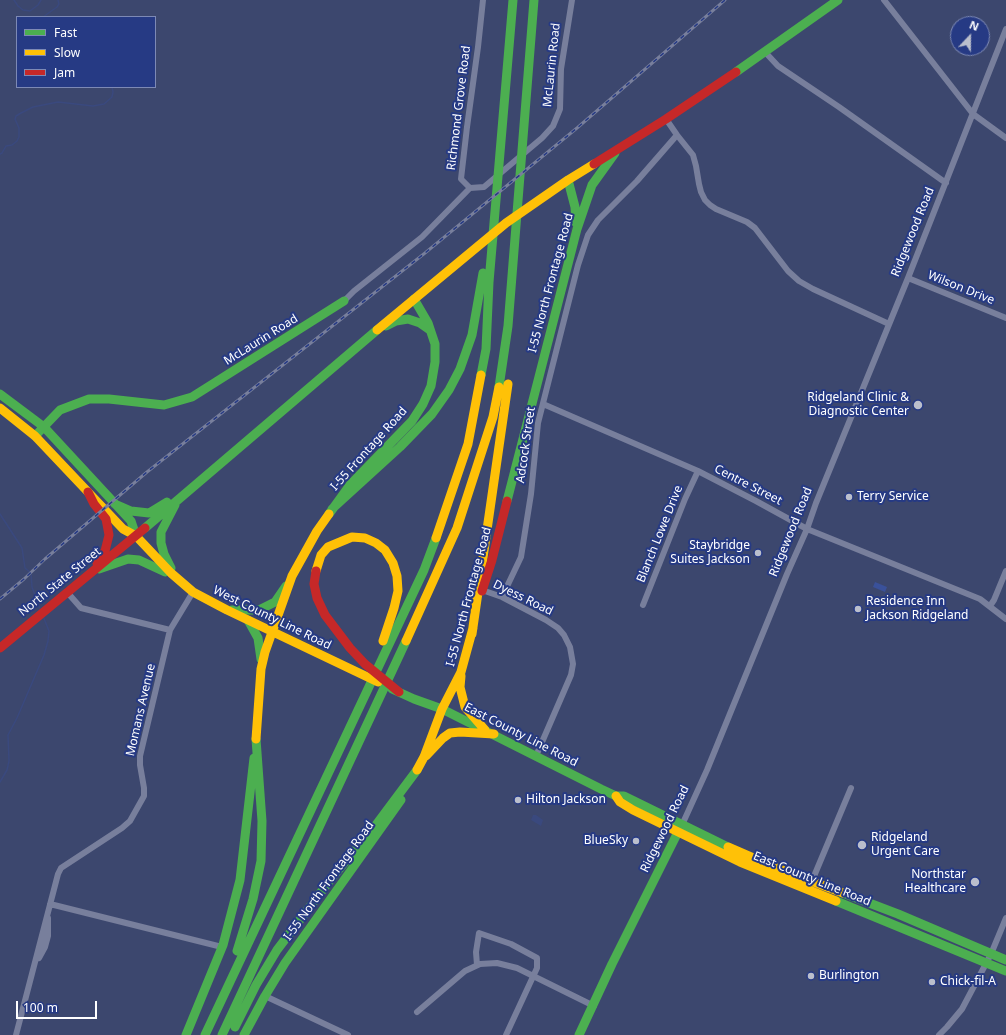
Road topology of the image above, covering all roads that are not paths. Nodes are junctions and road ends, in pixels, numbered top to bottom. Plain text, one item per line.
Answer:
1 (483, 0) edge
2 (513, 0) edge
3 (535, 0) edge
4 (572, 0) edge
5 (838, 0) edge
6 (884, 0) edge
7 (1006, 29) edge
8 (765, 52) junction
9 (973, 114) junction
10 (666, 119) junction
11 (677, 135) junction
12 (1006, 138) edge
13 (618, 148) junction
14 (568, 180) junction
15 (946, 183) junction
16 (470, 188) junction
17 (577, 229) junction
18 (513, 263) junction
19 (908, 278) junction
20 (486, 282) junction
21 (414, 299) junction
22 (344, 301) joint
23 (1006, 318) edge
24 (889, 324) junction
25 (375, 330) junction
26 (430, 330) junction
27 (4, 396) edge
28 (543, 404) junction
29 (0, 408) edge
30 (44, 427) junction
31 (35, 436) junction
32 (698, 471) junction
33 (88, 492) junction
34 (178, 498) junction
35 (115, 504) junction
36 (332, 509) junction
37 (807, 529) junction
38 (136, 536) junction
39 (1006, 571) edge
40 (90, 573) junction
41 (292, 576) junction
42 (175, 577) junction
43 (482, 590) junction
44 (66, 592) junction
45 (193, 592) junction
46 (502, 597) junction
47 (643, 605) dead end
48 (990, 606) junction
49 (227, 610) junction
50 (1006, 619) edge
51 (248, 620) junction
52 (170, 630) junction
53 (273, 632) junction
54 (472, 634) junction
55 (0, 648) edge
56 (376, 668) junction
57 (261, 669) junction
58 (461, 672) junction
59 (399, 692) junction
60 (414, 699) joint
61 (442, 708) junction
62 (486, 730) junction
63 (494, 734) junction
64 (256, 739) junction
65 (536, 756) junction
66 (424, 757) junction
67 (417, 770) junction
68 (851, 788) dead end
69 (680, 828) junction
70 (812, 880) junction
71 (50, 904) junction
72 (1006, 918) edge
73 (222, 947) junction
74 (991, 954) junction
75 (1006, 960) edge
76 (986, 963) junction
77 (477, 965) junction
78 (1006, 971) edge
79 (534, 976) junction
80 (265, 996) junction
81 (594, 1006) junction
82 (417, 1012) dead end
83 (16, 1035) edge
84 (186, 1035) edge
85 (205, 1035) edge
86 (222, 1035) edge
87 (231, 1035) edge
88 (244, 1035) edge
89 (348, 1035) edge
90 (506, 1035) edge
91 (579, 1035) edge
92 (939, 1035) edge

1 - 16 street, Richmond Grove Road
2 - 20 main road
3 - 18 main road
4 - 16 street, McLaurin Road
5 - 8 main road
6 - 9 street
7 - 9 street, Ridgewood Road
8 - 10 main road
8 - 15 street
9 - 12 street
9 - 15 street, Ridgewood Road
10 - 11 street
10 - 13 main road
11 - 24 street
11 - 28 street, Adcock Street
13 - 14 main road
13 - 17 main road, I-55 North Frontage Road
14 - 17 main road
14 - 21 main road
15 - 19 street, Ridgewood Road
16 - 22 street, McLaurin Road
17 - 43 main road, I-55 North Frontage Road
18 - 54 main road
18 - 86 main road
19 - 23 street, Wilson Drive
19 - 24 street, Ridgewood Road
20 - 36 main road
20 - 56 main road
21 - 25 main road
21 - 26 main road, I-55 Frontage Road
22 - 30 main road, McLaurin Road
24 - 37 street, Ridgewood Road
25 - 26 main road
25 - 34 main road
26 - 36 main road, I-55 Frontage Road
27 - 30 main road, West County Line Road
28 - 32 street, Centre Street
28 - 46 street, Adcock Street
29 - 31 main road, West County Line Road
30 - 31 main road, McLaurin Road
30 - 35 main road, West County Line Road
31 - 33 main road, West County Line Road
32 - 37 street, Centre Street
32 - 47 street, Blanch Lowe Drive
33 - 38 main road, West County Line Road
33 - 40 main road
34 - 35 main road
34 - 38 main road, North State Street
34 - 42 main road
35 - 38 main road, West County Line Road
36 - 41 main road, I-55 Frontage Road
37 - 48 street, Centre Street
37 - 69 street, Ridgewood Road
38 - 40 main road, North State Street
38 - 42 main road, West County Line Road
39 - 48 street
40 - 42 main road
40 - 44 main road, North State Street
41 - 49 main road
41 - 53 main road, I-55 Frontage Road
42 - 45 main road, West County Line Road
43 - 46 street, Dyess Road
43 - 54 main road, I-55 North Frontage Road
44 - 52 street
44 - 55 main road, North State Street
45 - 49 main road, West County Line Road
45 - 52 street, Momans Avenue
46 - 65 street, Dyess Road
48 - 50 street, Centre Street
49 - 51 main road, West County Line Road
51 - 53 main road, West County Line Road
51 - 57 main road
52 - 71 street, Momans Avenue
53 - 57 main road, I-55 Frontage Road
53 - 59 main road, West County Line Road
54 - 58 main road, I-55 North Frontage Road
56 - 59 main road
56 - 85 main road
57 - 64 main road
58 - 61 main road, I-55 North Frontage Road
58 - 62 main road
59 - 60 main road, West County Line Road
60 - 61 main road, East County Line Road
61 - 62 main road, East County Line Road
61 - 66 main road, I-55 North Frontage Road
62 - 63 main road, East County Line Road
63 - 65 main road, East County Line Road
63 - 66 main road
64 - 73 main road
64 - 85 main road
65 - 69 main road, East County Line Road
66 - 67 main road, I-55 North Frontage Road
67 - 80 main road, I-55 North Frontage Road
67 - 87 main road
68 - 70 street
69 - 70 main road, East County Line Road
69 - 76 main road, East County Line Road
69 - 81 main road, Ridgewood Road
70 - 74 main road, East County Line Road
71 - 73 street
71 - 83 street, Momans Avenue
72 - 74 street
73 - 84 main road
74 - 75 main road, East County Line Road
74 - 76 street
76 - 78 main road, East County Line Road
76 - 92 street
77 - 79 street
77 - 79 street
77 - 82 street
79 - 81 street
79 - 90 street
80 - 88 main road, I-55 North Frontage Road
80 - 89 street
81 - 91 main road, Ridgewood Road

